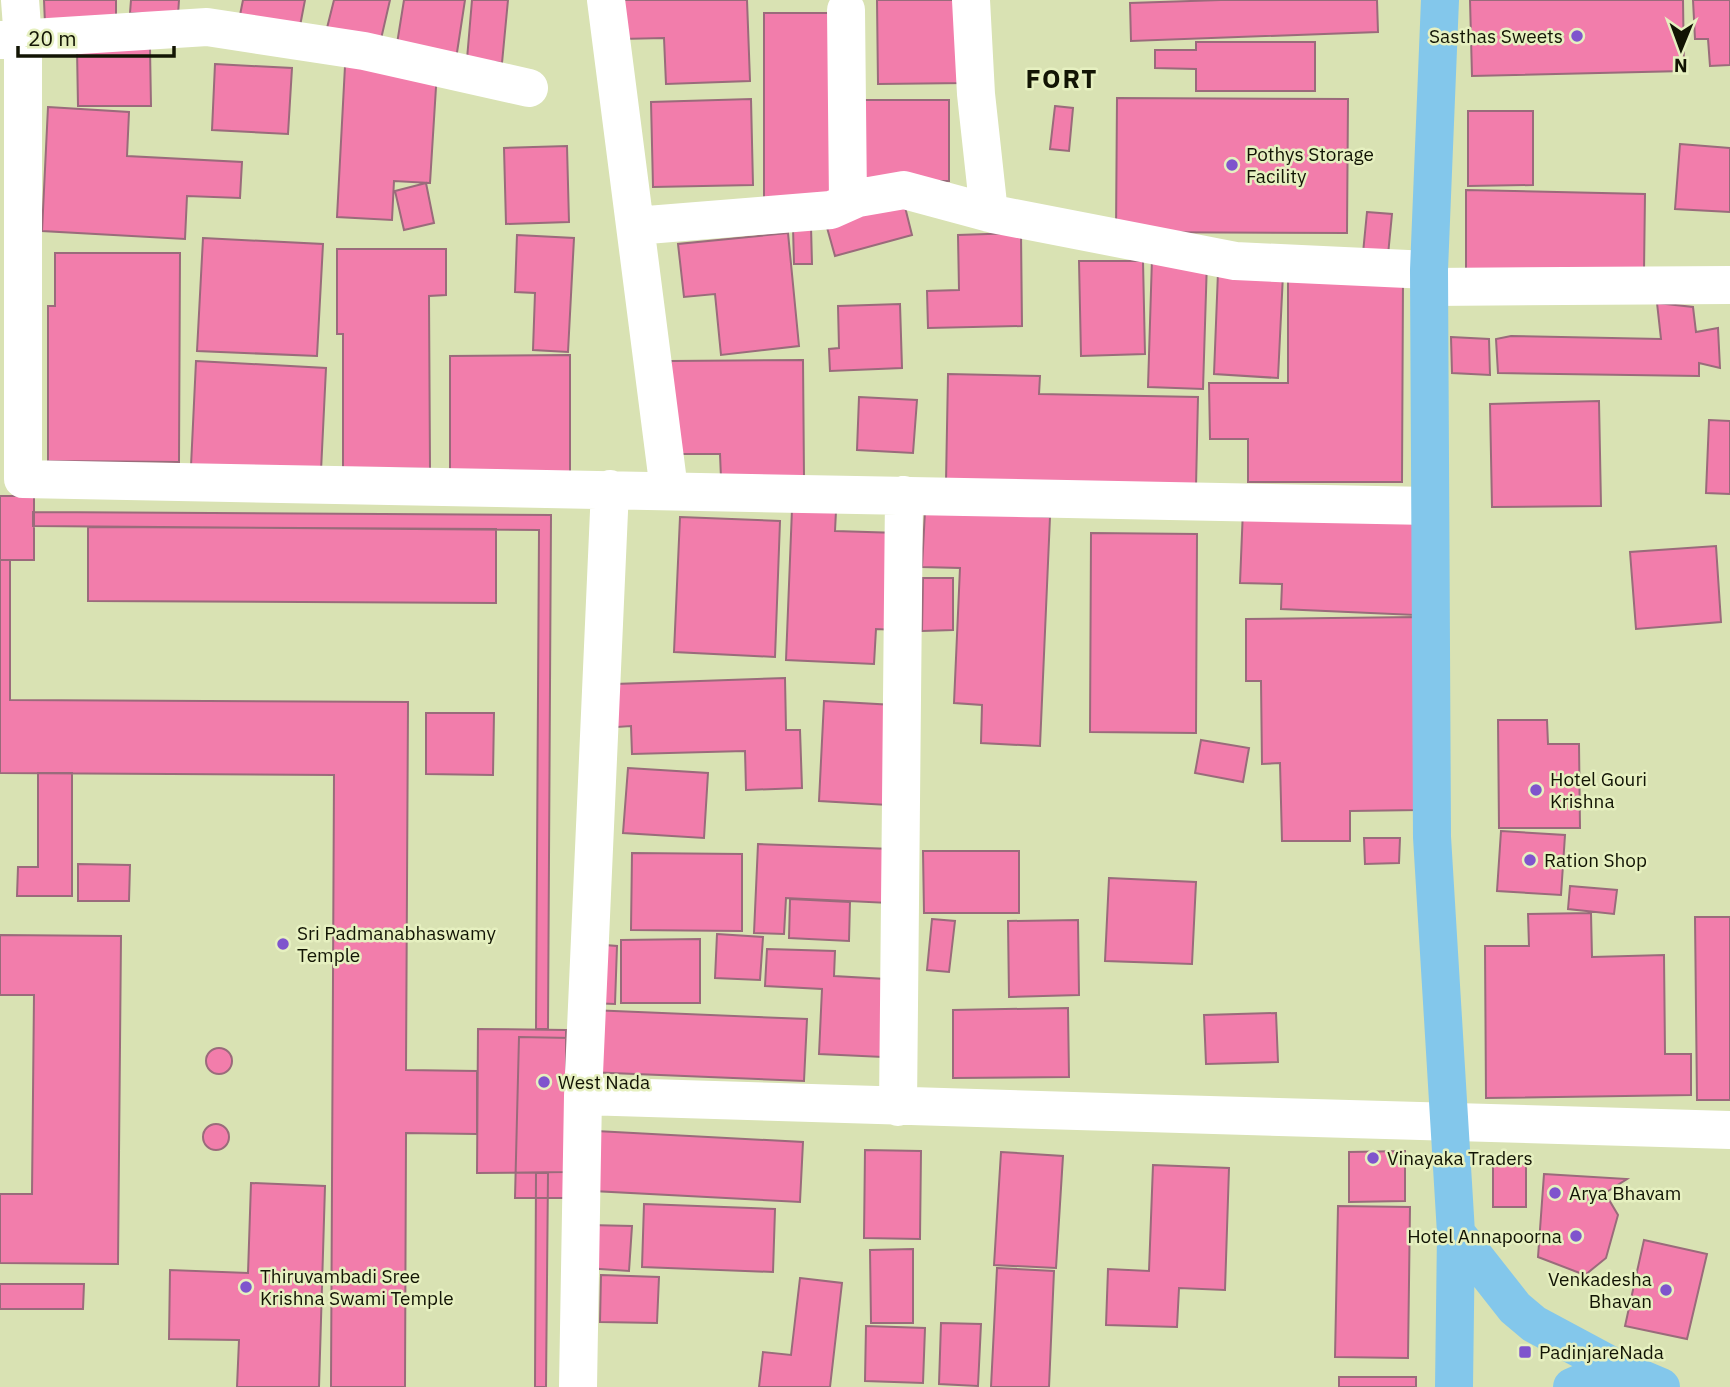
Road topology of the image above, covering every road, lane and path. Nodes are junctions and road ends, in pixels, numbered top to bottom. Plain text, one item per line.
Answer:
1 (20, 0) edge
2 (606, 0) edge
3 (971, 0) edge
4 (1440, 0) edge
5 (846, 10) dead end
6 (11, 40) edge
7 (530, 88) dead end
8 (848, 202) junction
9 (989, 213) junction
10 (635, 226) junction
11 (1429, 278) junction
12 (1730, 285) edge
13 (610, 489) junction
14 (669, 491) junction
15 (904, 495) junction
16 (1430, 506) junction
17 (583, 1096) junction
18 (898, 1107) junction
19 (1450, 1120) junction
20 (1730, 1130) edge
21 (1456, 1233) junction
22 (1616, 1368) junction
23 (578, 1387) edge
24 (1454, 1387) edge
25 (1572, 1387) edge
26 (1661, 1387) edge

1 - 6 street
2 - 10 street
3 - 9 street
4 - 11 main road
5 - 8 street
6 - 7 street
6 - 13 street
8 - 9 street
8 - 10 street
9 - 11 street
10 - 14 street
11 - 12 street
11 - 16 main road
13 - 14 street
13 - 17 street
14 - 15 street
15 - 16 street
15 - 18 street
16 - 19 main road
17 - 18 street
17 - 23 street
18 - 19 street
19 - 20 street
19 - 21 main road
21 - 22 main road
21 - 24 main road
22 - 25 main road
22 - 26 main road

